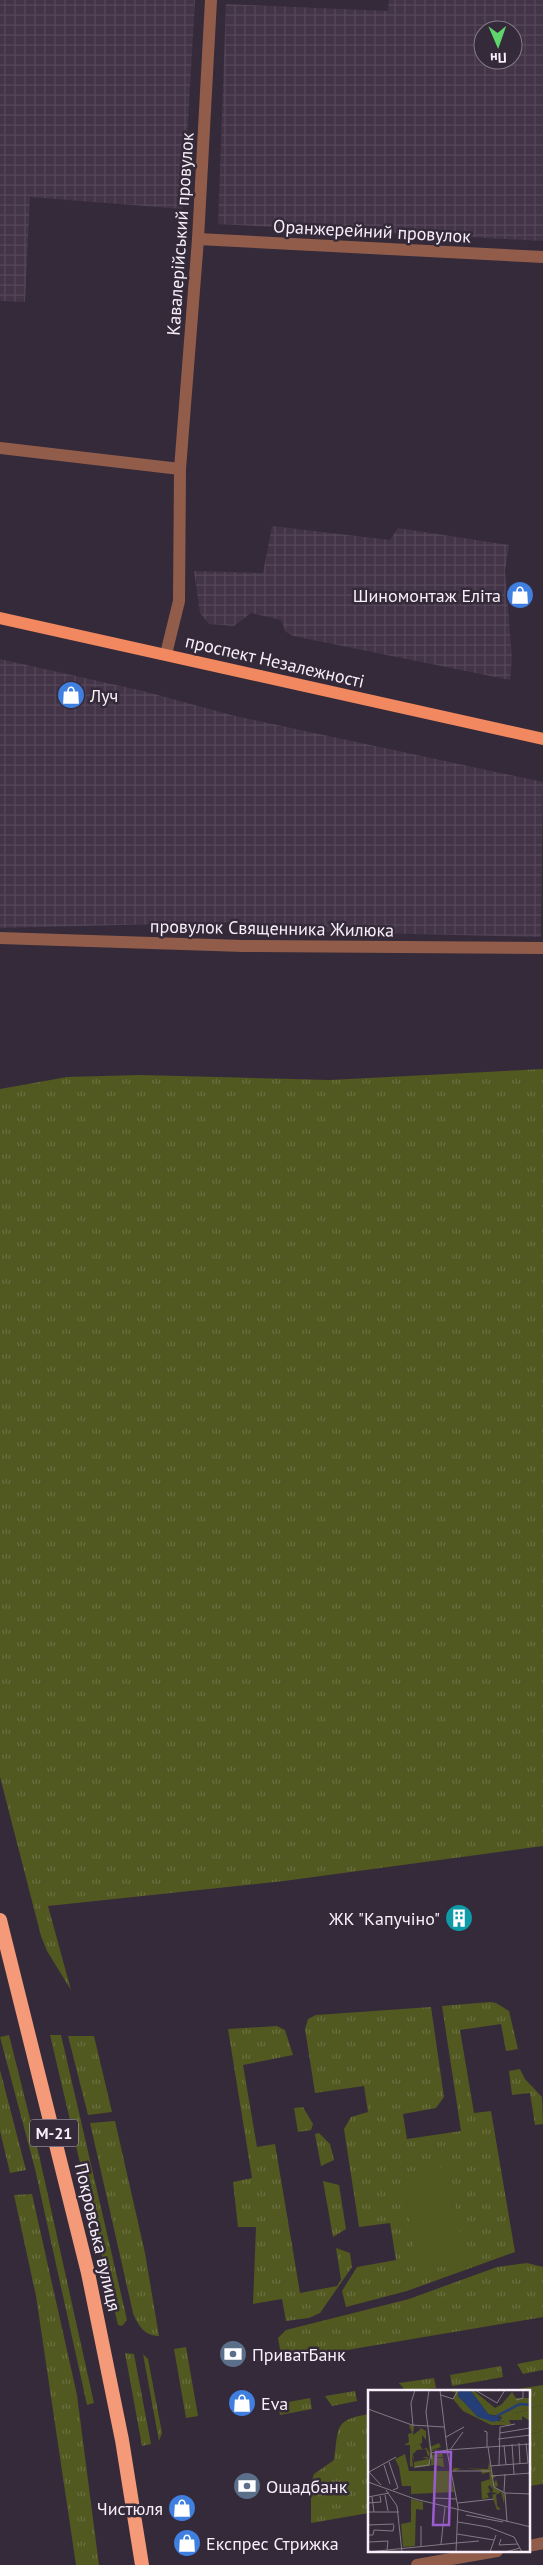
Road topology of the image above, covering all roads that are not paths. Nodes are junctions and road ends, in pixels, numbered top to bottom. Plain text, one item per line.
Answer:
1 (211, 0) edge
2 (198, 239) junction
3 (543, 257) edge
4 (0, 448) edge
5 (180, 470) junction
6 (0, 618) edge
7 (166, 654) junction
8 (543, 739) edge
9 (0, 938) edge
10 (543, 948) edge
11 (0, 1920) edge
12 (543, 2544) edge
13 (530, 2546) edge
14 (491, 2552) edge
15 (142, 2565) edge
16 (417, 2565) edge

1 - 2 street, Кавалерійський провулок
2 - 3 street, Оранжерейний провулок
2 - 5 street, Кавалерійський провулок
4 - 5 street
5 - 7 street, Кавалерійський провулок
6 - 7 main road, проспект Незалежності
7 - 8 main road, проспект Незалежності
9 - 10 street, провулок Священника Жилюка
11 - 15 highway, Покровська вулиця / М-21
12 - 13 street
14 - 16 street

